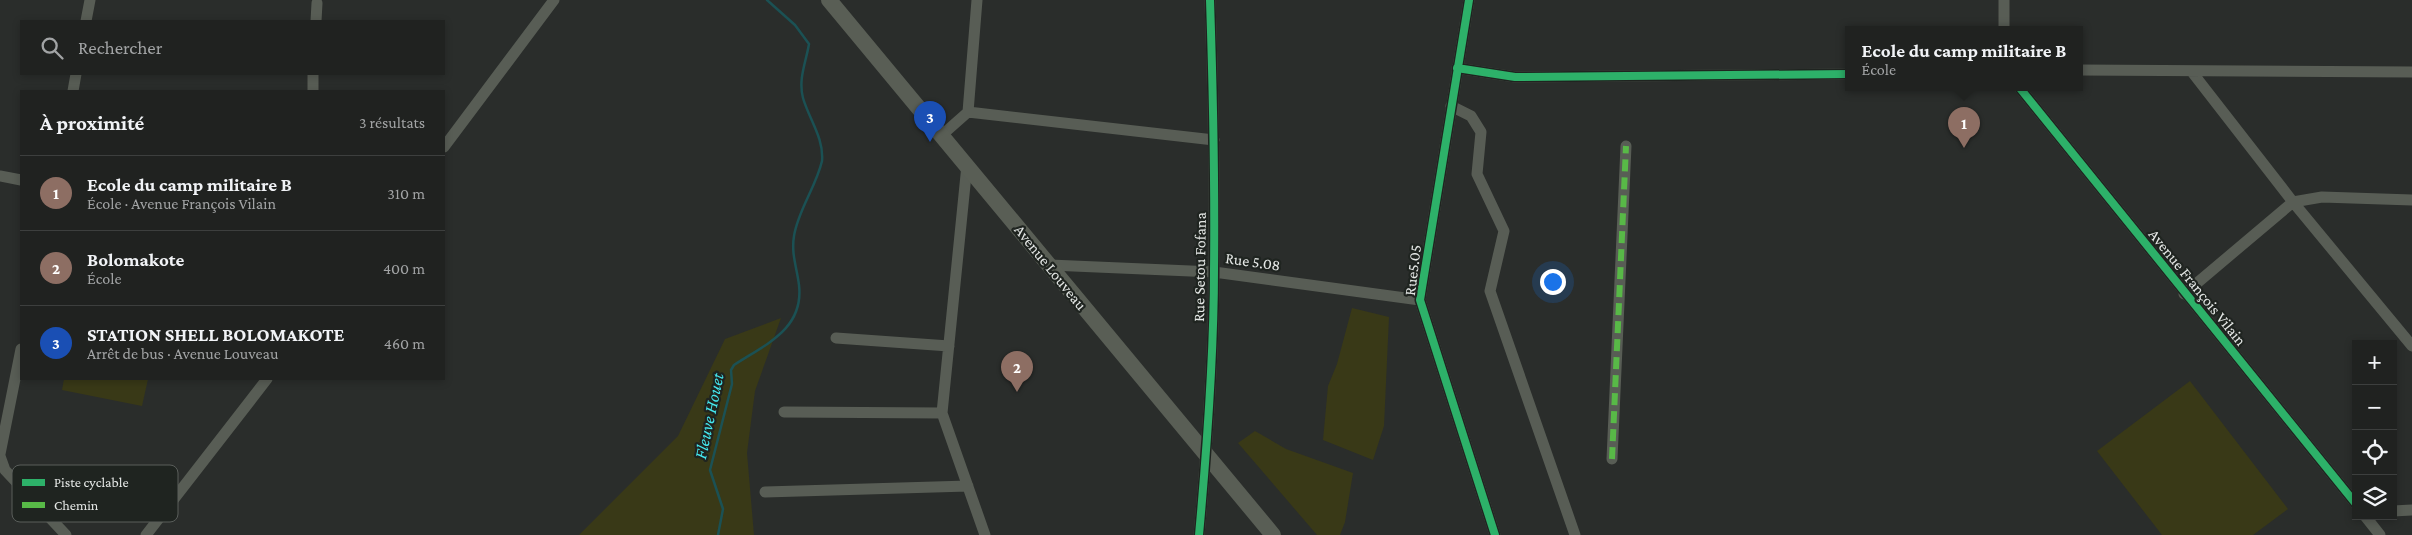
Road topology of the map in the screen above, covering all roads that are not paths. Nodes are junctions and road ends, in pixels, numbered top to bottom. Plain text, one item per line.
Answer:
1 (90, 0) edge
2 (554, 0) edge
3 (830, 0) edge
4 (977, 0) edge
5 (1210, 0) edge
6 (1469, 0) edge
7 (2004, 0) edge
8 (317, 3) dead end
9 (86, 20) edge
10 (316, 20) edge
11 (2004, 26) edge
12 (1457, 68) junction
13 (2083, 70) edge
14 (2192, 72) junction
15 (2412, 72) edge
16 (1845, 74) edge
17 (76, 75) edge
18 (313, 75) edge
19 (73, 90) edge
20 (312, 90) edge
21 (2022, 91) edge
22 (1451, 106) junction
23 (968, 112) junction
24 (942, 135) junction
25 (1214, 140) junction
26 (445, 146) edge
27 (1626, 146) dead end
28 (967, 165) junction
29 (0, 176) edge
30 (20, 180) edge
31 (2412, 200) edge
32 (2293, 202) junction
33 (1050, 265) junction
34 (1214, 272) junction
35 (2184, 294) junction
36 (1420, 300) junction
37 (836, 338) dead end
38 (949, 346) junction
39 (2412, 346) edge
40 (20, 354) edge
41 (266, 380) edge
42 (784, 412) dead end
43 (942, 413) junction
44 (0, 455) edge
45 (1206, 455) junction
46 (1612, 459) dead end
47 (12, 477) edge
48 (968, 486) junction
49 (765, 492) dead end
50 (178, 494) edge
51 (2352, 499) edge
52 (2412, 510) edge
53 (2397, 511) edge
54 (2368, 520) edge
55 (54, 522) edge
56 (156, 522) edge
57 (66, 535) edge
58 (146, 535) edge
59 (985, 535) edge
60 (1199, 535) edge
61 (1273, 535) edge
62 (1495, 535) edge
63 (1575, 535) edge
64 (2380, 535) edge

1 - 9 street
2 - 26 street
3 - 24 main road, Avenue Louveau
4 - 23 street
5 - 25 street, Rue Setou Fofana
6 - 12 street, Rue5.05
7 - 11 street
8 - 10 street
12 - 16 street
12 - 22 street, Rue5.05
13 - 14 street
14 - 15 street
14 - 32 street
17 - 19 street
18 - 20 street
21 - 35 street, Avenue François Vilain
22 - 36 street, Rue5.05
22 - 63 street
23 - 24 street
23 - 25 street
24 - 28 main road, Avenue Louveau
25 - 34 street, Rue Setou Fofana
27 - 46 street
28 - 33 main road, Avenue Louveau
28 - 38 street
29 - 30 street
31 - 32 street
32 - 35 street
32 - 39 street
33 - 34 street, Rue 5.08
33 - 45 main road, Avenue Louveau
34 - 36 street, Rue 5.08
34 - 45 street, Rue Setou Fofana
35 - 51 street, Avenue François Vilain
36 - 62 street, Rue5.05
37 - 38 street
38 - 43 street
40 - 44 street
41 - 50 street
42 - 43 street
43 - 48 street
44 - 47 street
45 - 60 street, Rue Setou Fofana
45 - 61 main road, Avenue Louveau
48 - 49 street
48 - 59 street
52 - 53 street
54 - 64 street
55 - 57 street
56 - 58 street

